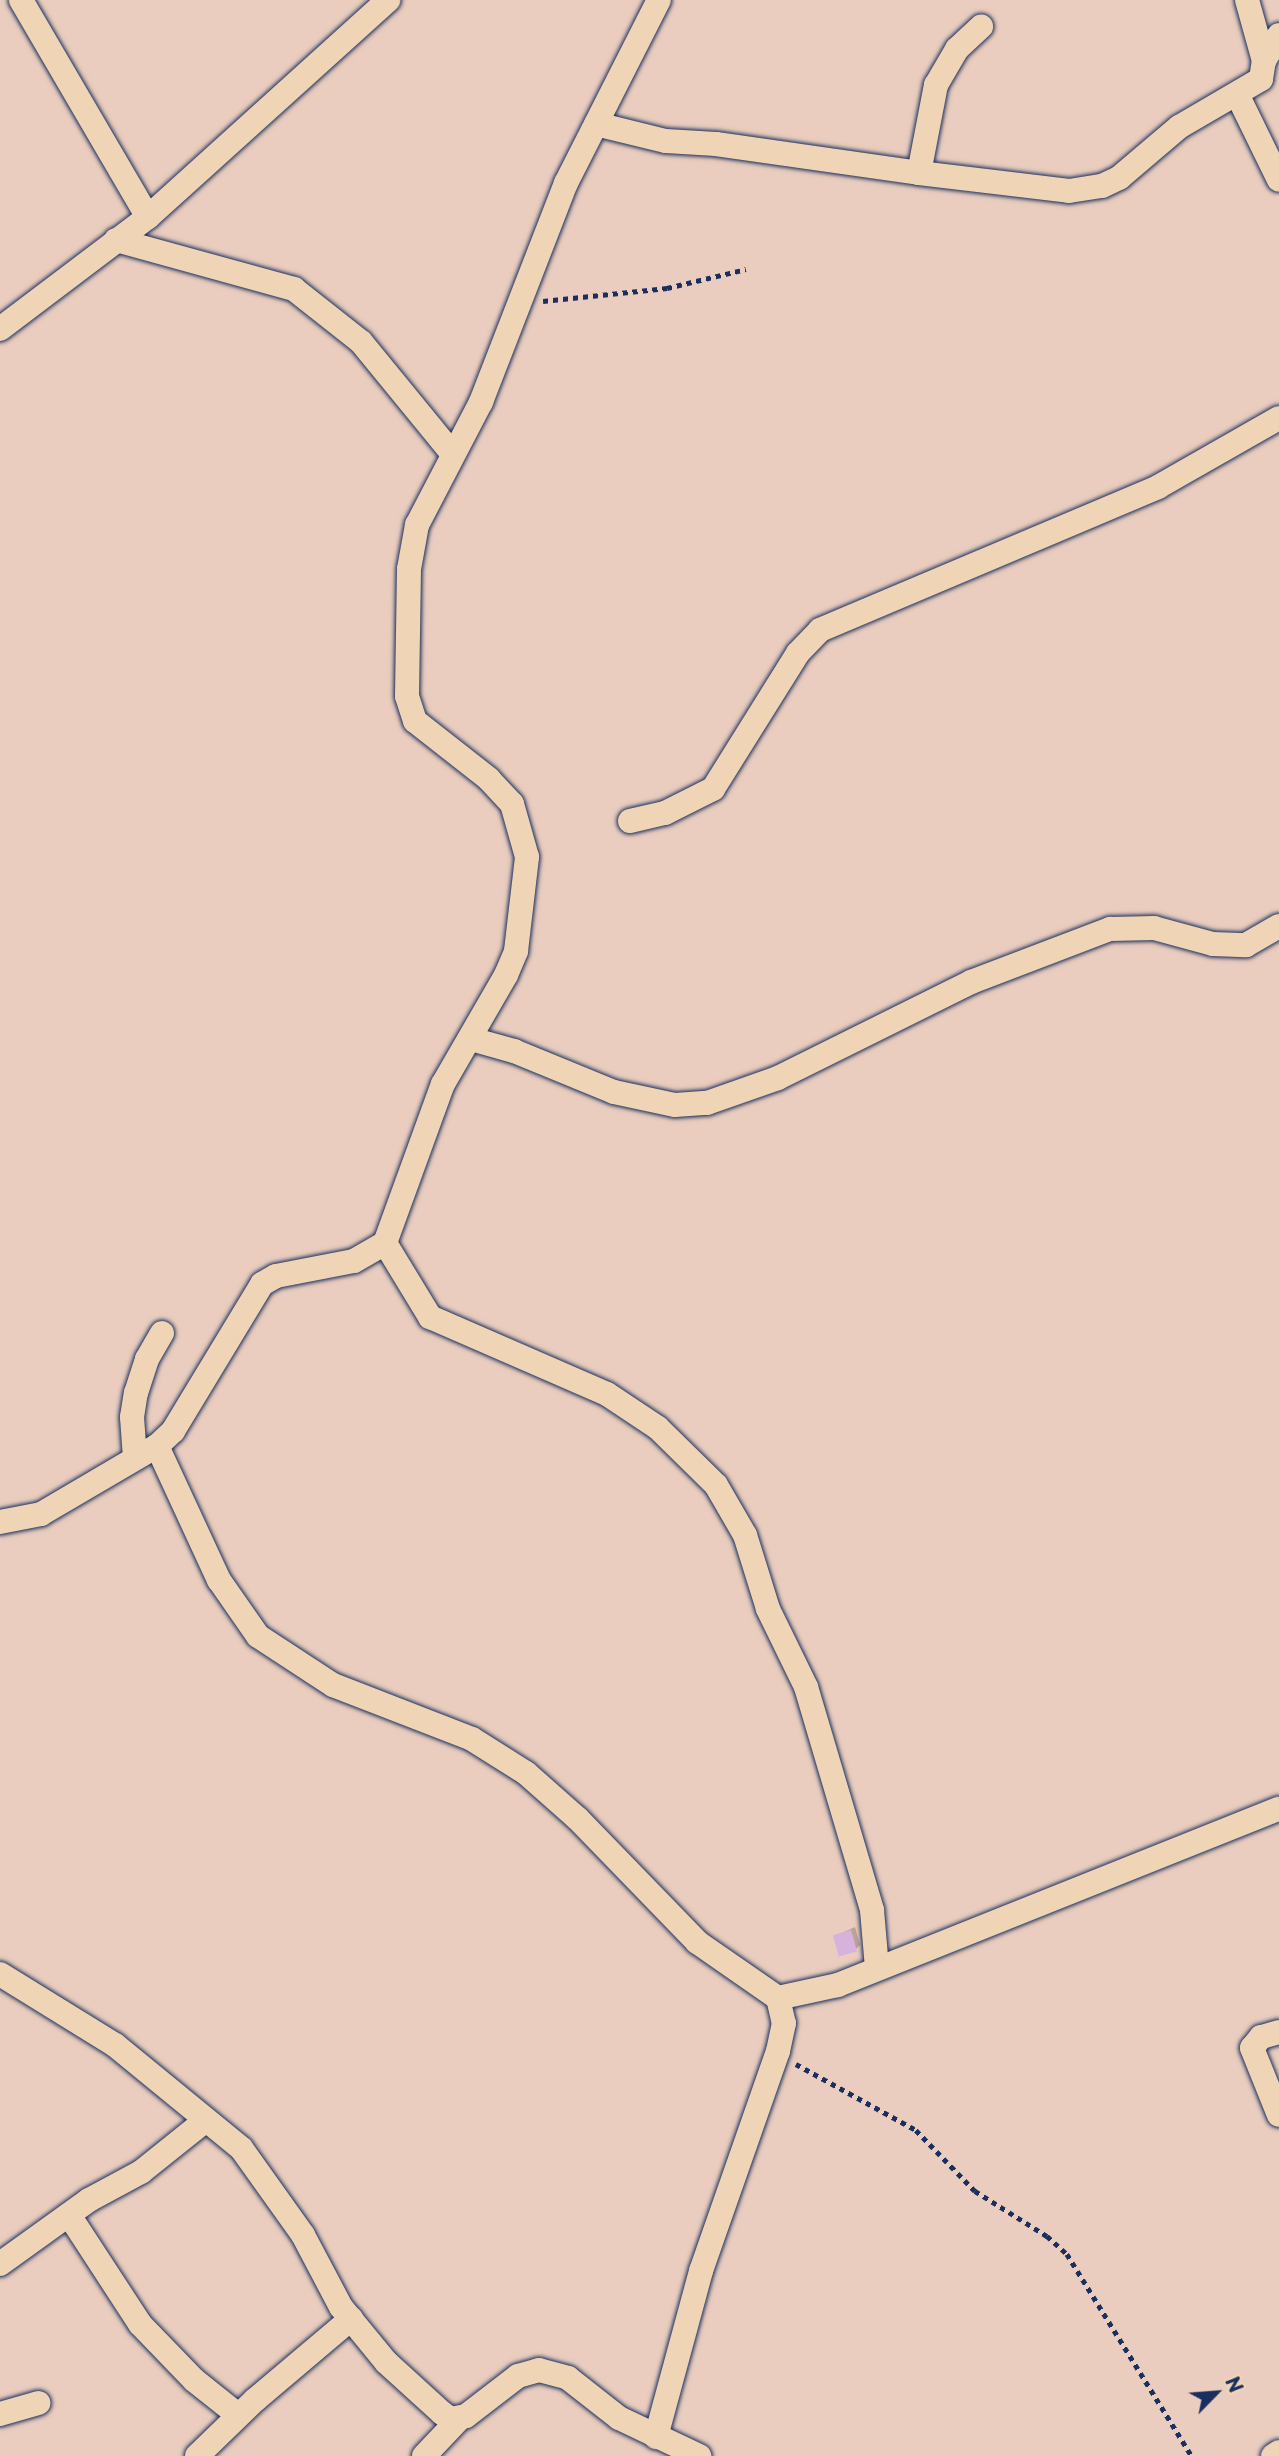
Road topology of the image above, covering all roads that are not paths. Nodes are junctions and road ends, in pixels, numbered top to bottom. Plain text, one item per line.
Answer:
1 (21, 0) edge
2 (388, 0) edge
3 (659, 0) edge
4 (1247, 0) edge
5 (981, 27) dead end
6 (1279, 35) edge
7 (1264, 61) junction
8 (1238, 96) junction
9 (596, 124) junction
10 (919, 173) junction
11 (1279, 180) edge
12 (148, 217) junction
13 (116, 240) junction
14 (0, 329) edge
15 (1279, 418) edge
16 (450, 452) junction
17 (630, 821) dead end
18 (1279, 926) edge
19 (471, 1039) junction
20 (386, 1243) junction
21 (162, 1333) dead end
22 (157, 1446) junction
23 (135, 1458) junction
24 (0, 1522) edge
25 (1279, 1809) edge
26 (877, 1968) junction
27 (0, 1974) edge
28 (778, 1998) junction
29 (1279, 2032) edge
30 (1279, 2115) edge
31 (206, 2120) junction
32 (69, 2215) junction
33 (0, 2264) edge
34 (351, 2319) junction
35 (38, 2403) dead end
36 (0, 2414) edge
37 (238, 2415) junction
38 (458, 2419) junction
39 (656, 2437) junction
40 (1279, 2452) edge
41 (197, 2456) edge
42 (424, 2456) edge
43 (699, 2456) edge
44 (1273, 2456) edge

1 - 12 street
2 - 12 street
3 - 9 street
4 - 7 street
5 - 10 street
6 - 7 street
7 - 8 street
8 - 10 street
8 - 11 street
9 - 10 street
9 - 16 street
12 - 13 street
13 - 14 street
13 - 16 street
15 - 17 street
16 - 19 street
18 - 19 street
19 - 20 street
20 - 22 street
20 - 26 street
21 - 23 street
22 - 23 street
22 - 28 street
23 - 24 street
25 - 26 street
26 - 28 street
27 - 31 street
28 - 39 street
29 - 30 street
31 - 32 street
31 - 34 street
32 - 33 street
32 - 37 street
34 - 37 street
34 - 38 street
35 - 36 street
37 - 41 street
38 - 39 street
38 - 42 street
39 - 43 street
40 - 44 street

